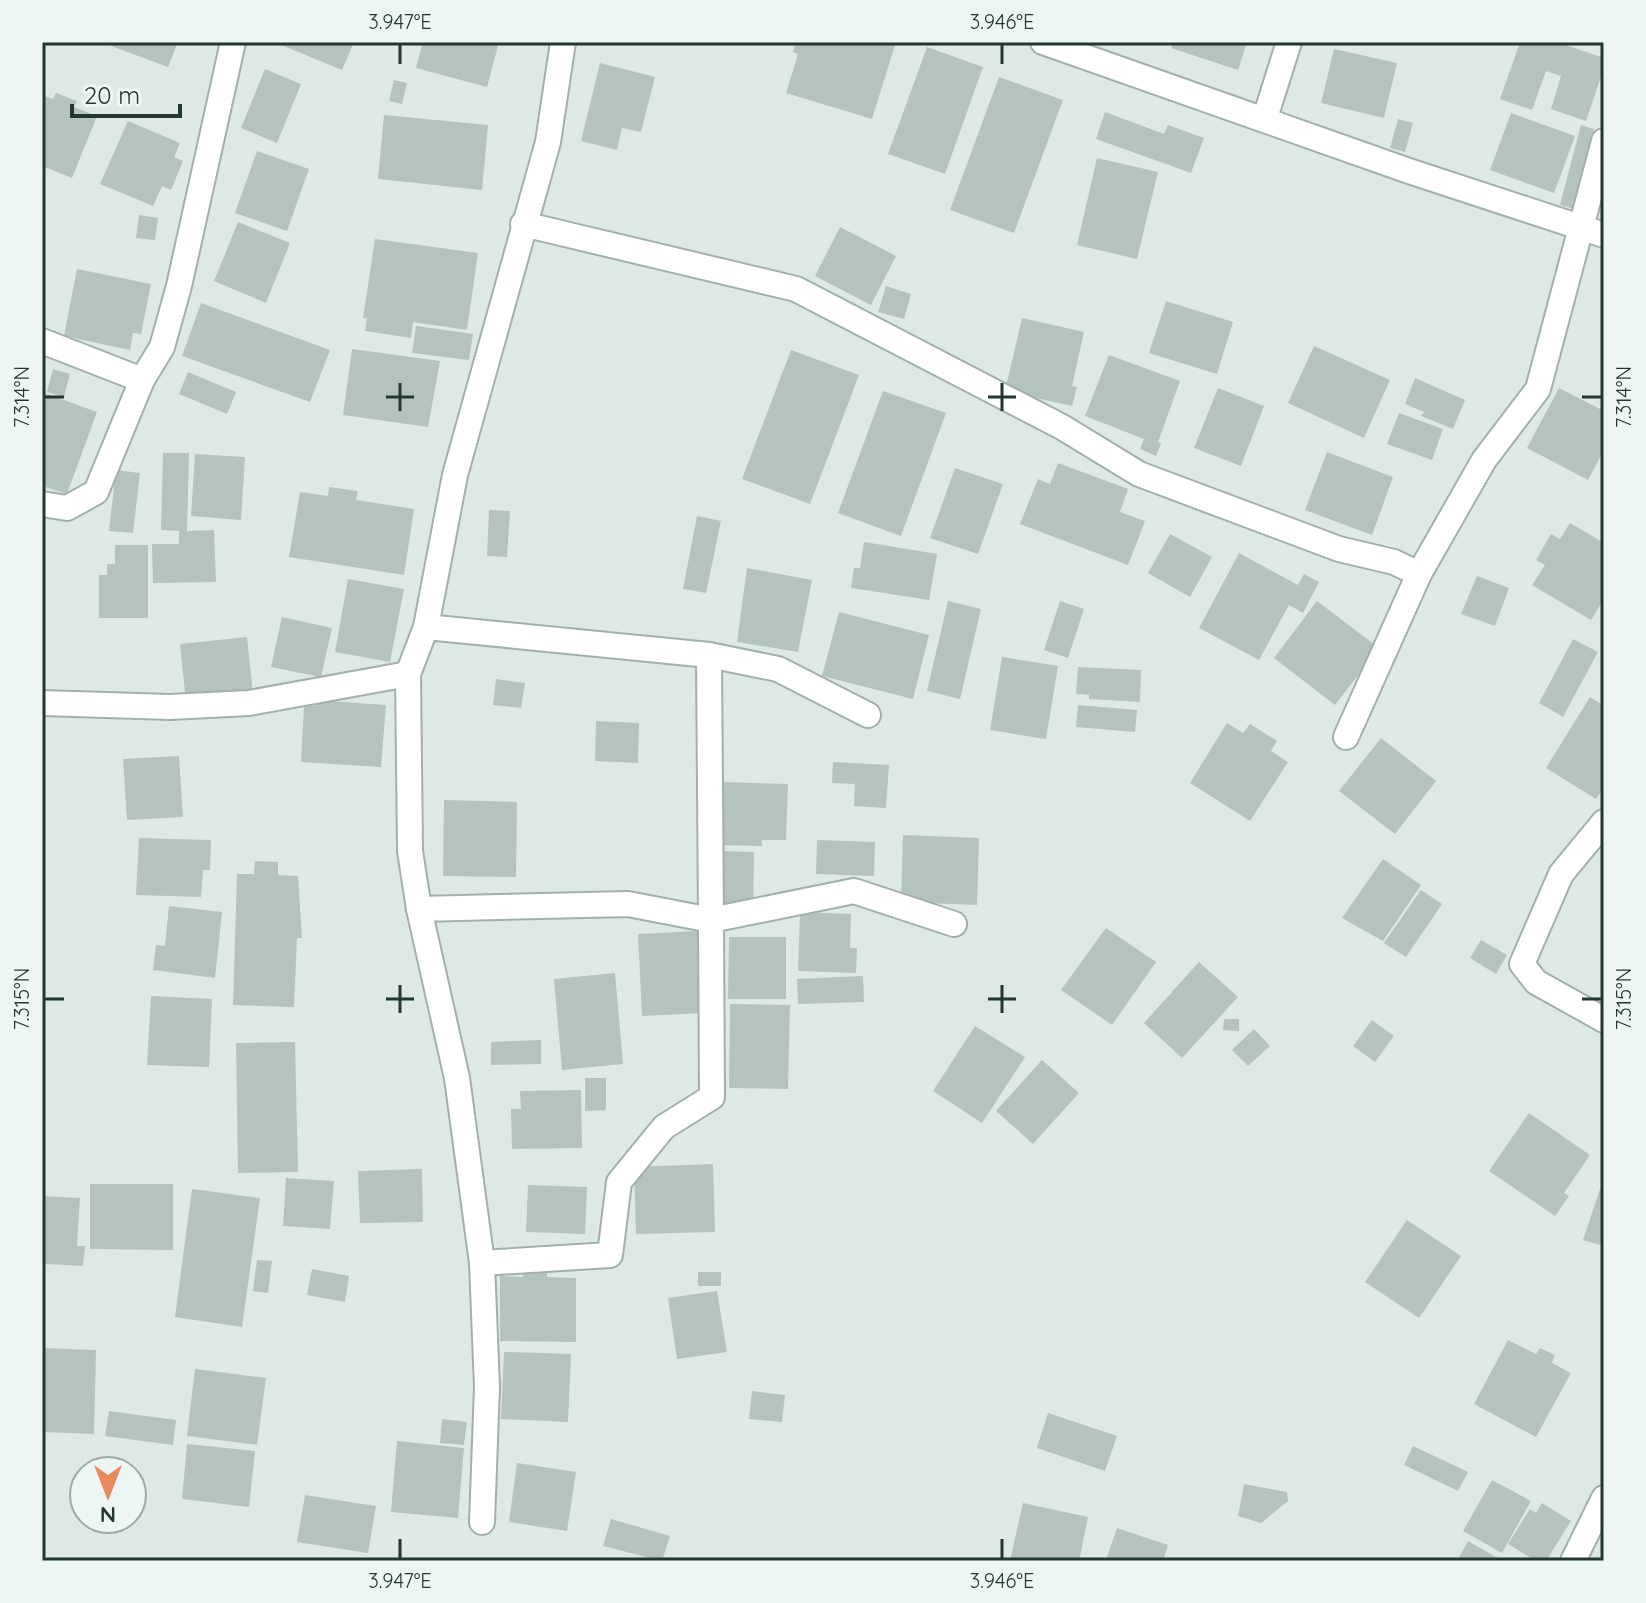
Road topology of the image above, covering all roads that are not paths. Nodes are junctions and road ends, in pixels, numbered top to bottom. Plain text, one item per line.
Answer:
1 (233, 42) edge
2 (563, 42) edge
3 (1043, 42) edge
4 (1289, 42) edge
5 (1265, 118) junction
6 (1604, 141) edge
7 (523, 224) junction
8 (1592, 232) edge
9 (42, 341) edge
10 (142, 380) junction
11 (42, 504) edge
12 (1419, 574) junction
13 (426, 627) junction
14 (709, 655) junction
15 (408, 674) junction
16 (42, 703) edge
17 (868, 715) dead end
18 (1346, 737) dead end
19 (1604, 822) edge
20 (419, 909) junction
21 (711, 920) junction
22 (954, 924) dead end
23 (1604, 1020) edge
24 (482, 1263) junction
25 (1604, 1498) edge
26 (482, 1522) dead end
27 (1573, 1561) edge

1 - 10 street
2 - 7 street
3 - 5 street
4 - 5 street
5 - 8 street
6 - 8 street
7 - 12 street
7 - 13 street
8 - 12 street
9 - 10 street
10 - 11 street
12 - 18 street
13 - 14 street
13 - 15 street
14 - 17 street
14 - 21 street
15 - 16 street
15 - 20 street
19 - 23 street
20 - 21 street
20 - 24 street
21 - 22 street
21 - 24 street
24 - 26 street
25 - 27 street

